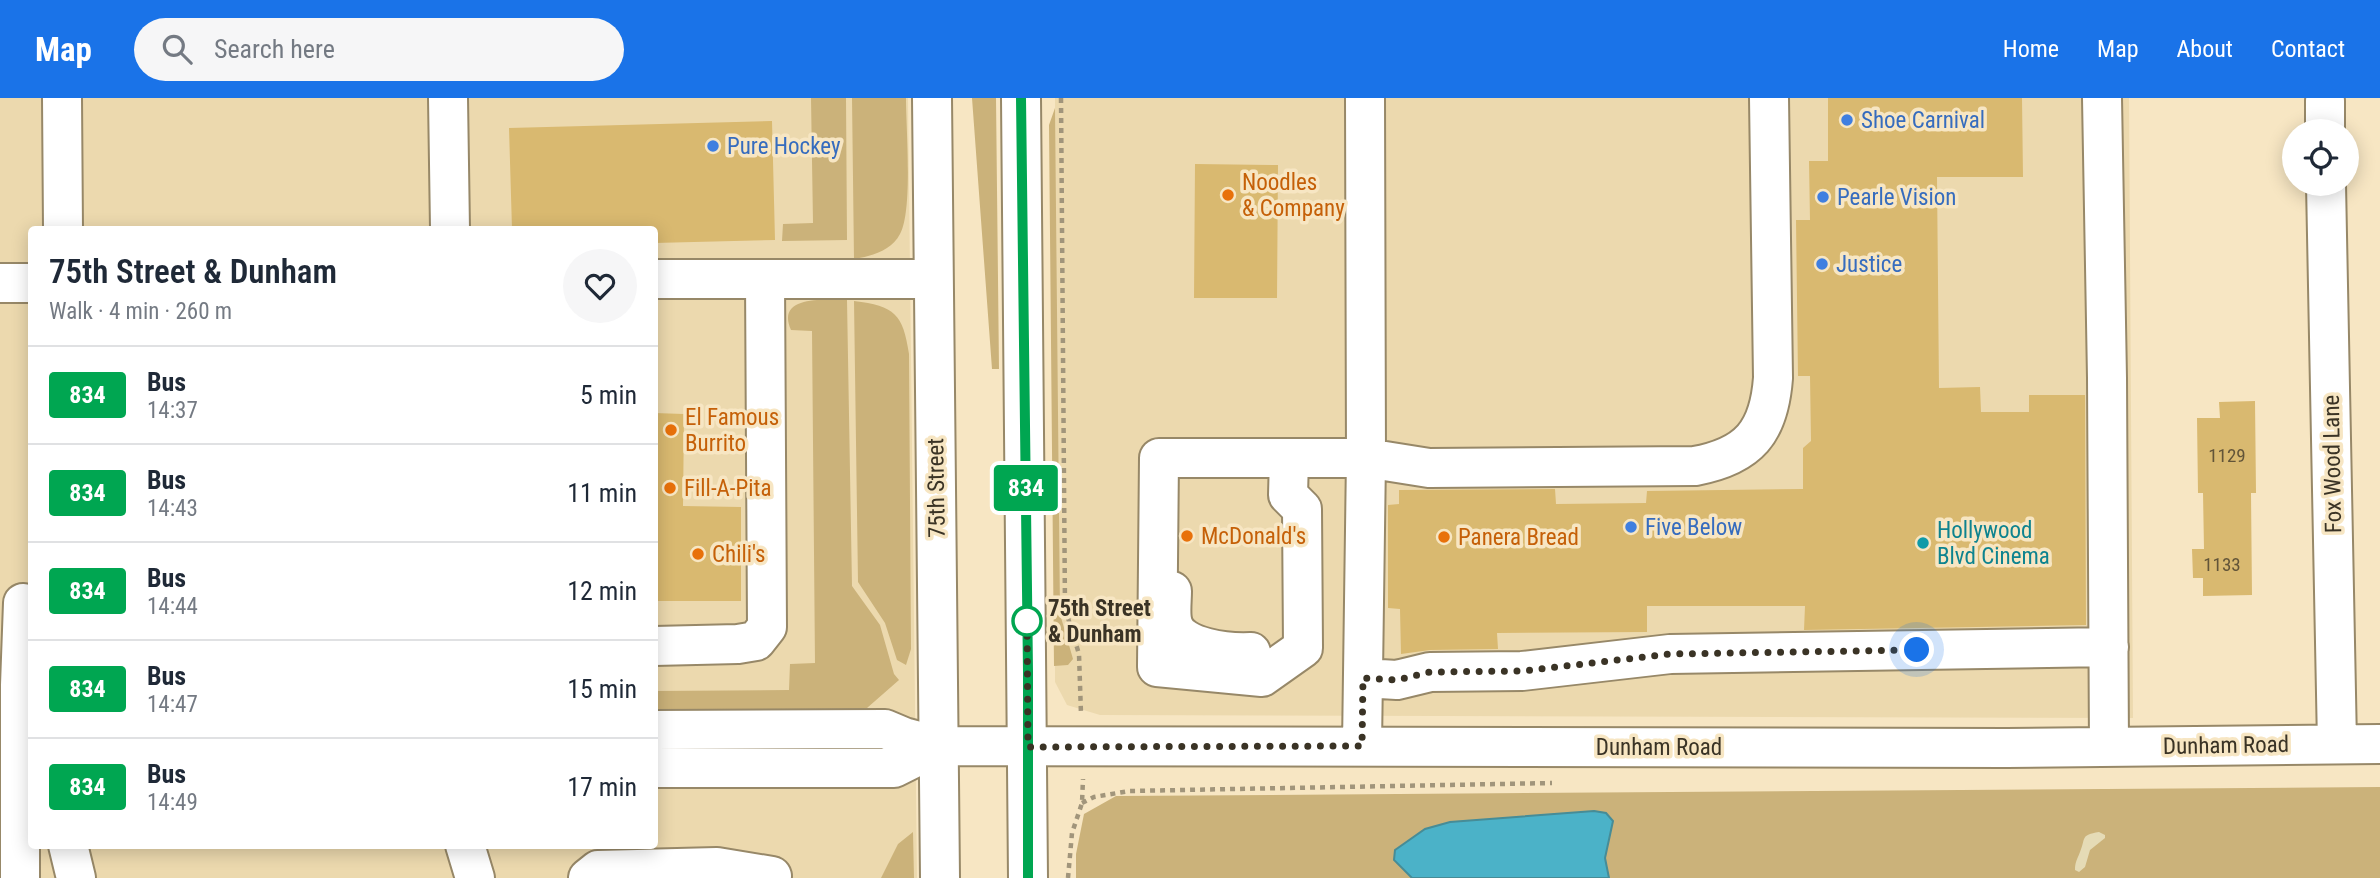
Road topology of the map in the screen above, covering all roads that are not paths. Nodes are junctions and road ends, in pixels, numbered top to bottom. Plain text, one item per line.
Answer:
1 (62, 98) edge
2 (448, 98) edge
3 (932, 98) edge
4 (1021, 98) edge
5 (1365, 98) edge
6 (1769, 98) edge
7 (2102, 98) edge
8 (2326, 196) edge
9 (63, 226) edge
10 (450, 226) edge
11 (658, 278) edge
12 (765, 279) junction
13 (933, 279) junction
14 (0, 283) edge
15 (28, 283) edge
16 (1289, 458) junction
17 (1366, 458) junction
18 (1288, 495) junction
19 (1158, 521) junction
20 (23, 603) dead end
21 (658, 646) edge
22 (2109, 647) junction
23 (1363, 678) junction
24 (658, 730) edge
25 (2337, 744) junction
26 (2380, 744) edge
27 (1362, 746) junction
28 (2109, 746) junction
29 (938, 747) junction
30 (1028, 747) junction
31 (658, 768) edge
32 (69, 849) edge
33 (466, 849) edge
34 (772, 876) dead end
35 (20, 878) edge
36 (76, 878) edge
37 (475, 878) edge
38 (588, 878) edge
39 (940, 878) edge
40 (1028, 878) edge

1 - 9 street
2 - 10 street
3 - 13 street, 75th Street
4 - 30 street
5 - 17 street
6 - 17 street
7 - 22 street
8 - 25 street, Fox Wood Lane
11 - 12 street
12 - 13 street
12 - 21 street
13 - 29 street, 75th Street
14 - 15 street
16 - 17 street
16 - 18 street
16 - 19 street
17 - 23 street
18 - 19 street
18 - 19 street
20 - 35 street
22 - 23 street
22 - 28 street
23 - 27 street
24 - 29 street
25 - 26 street, Dunham Road
25 - 28 street, Dunham Road
27 - 28 street, Dunham Road
27 - 30 street, Dunham Road
29 - 30 street, Dunham Road
29 - 31 street
29 - 39 street, 75th Street
30 - 40 street
32 - 36 street
33 - 37 street
34 - 38 street

